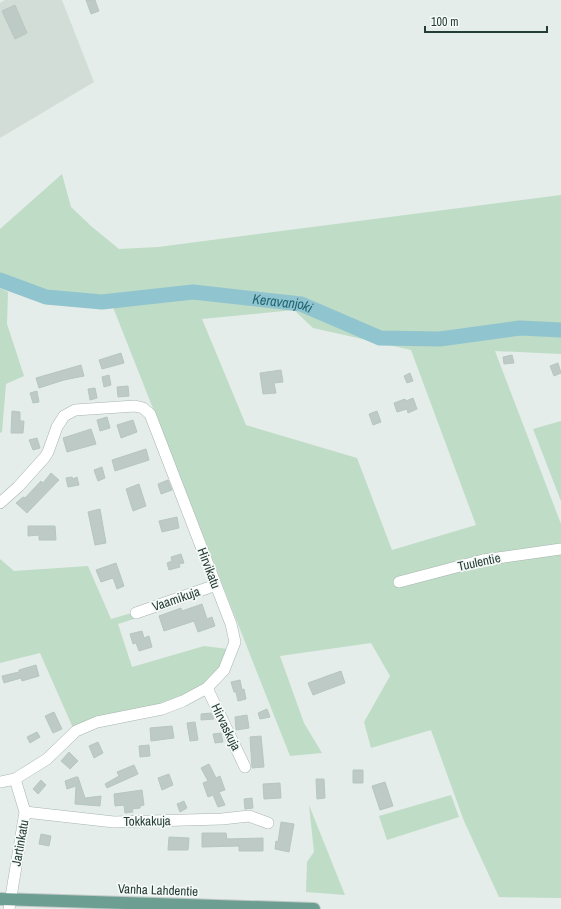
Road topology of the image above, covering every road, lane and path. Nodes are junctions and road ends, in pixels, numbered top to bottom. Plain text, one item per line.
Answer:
1 (0, 503) edge
2 (561, 549) edge
3 (398, 582) dead end
4 (216, 585) junction
5 (136, 614) dead end
6 (207, 688) junction
7 (245, 767) dead end
8 (15, 779) junction
9 (0, 782) edge
10 (25, 812) junction
11 (268, 823) dead end
12 (6, 902) edge
13 (314, 909) edge

1 - 4 street, Hirvikatu
2 - 3 street, Tuulentie
4 - 5 street, Vaamikuja
4 - 6 street, Hirvikatu
6 - 7 street, Hirvaskuja
6 - 8 street, Hirvikatu
8 - 9 street, Hirvikatu
8 - 10 street, Jartinkatu
10 - 11 street, Tokkakuja
10 - 12 street, Jartinkatu
12 - 13 main road, Vanha Lahdentie

